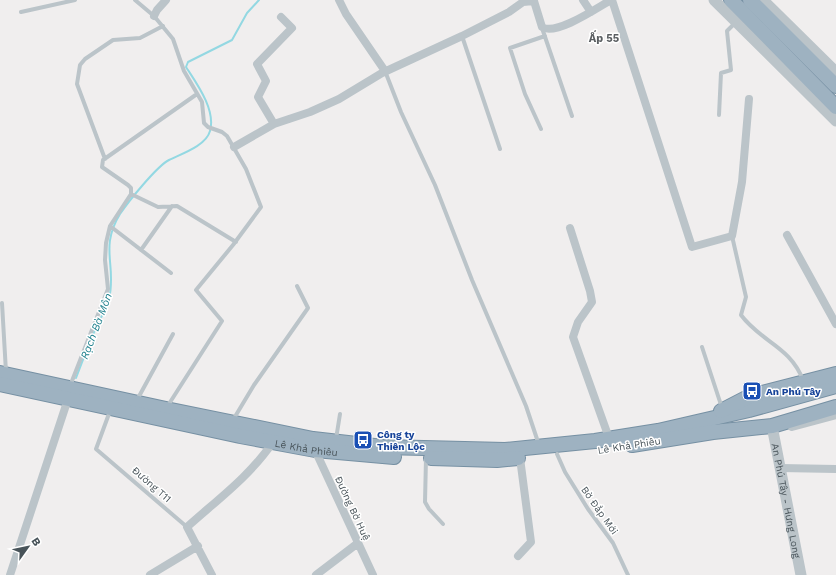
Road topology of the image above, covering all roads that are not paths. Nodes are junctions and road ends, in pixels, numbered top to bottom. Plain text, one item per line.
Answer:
1 (75, 0) edge
2 (135, 0) edge
3 (166, 0) edge
4 (339, 0) edge
5 (533, 0) edge
6 (583, 0) edge
7 (612, 0) edge
8 (714, 0) edge
9 (730, 0) edge
10 (750, 0) edge
11 (763, 0) edge
12 (21, 12) dead end
13 (591, 12) junction
14 (154, 16) junction
15 (281, 17) dead end
16 (736, 22) junction
17 (163, 26) junction
18 (542, 27) junction
19 (462, 36) junction
20 (545, 36) junction
21 (385, 72) junction
22 (836, 72) edge
23 (836, 86) edge
24 (198, 94) junction
25 (749, 100) dead end
26 (836, 107) edge
27 (720, 115) dead end
28 (572, 116) dead end
29 (836, 121) edge
30 (274, 124) junction
31 (541, 129) dead end
32 (234, 147) junction
33 (500, 149) dead end
34 (105, 158) junction
35 (132, 194) junction
36 (173, 206) junction
37 (110, 226) junction
38 (570, 228) dead end
39 (787, 235) dead end
40 (732, 236) junction
41 (236, 242) junction
42 (141, 250) junction
43 (171, 273) dead end
44 (297, 286) dead end
45 (2, 303) dead end
46 (836, 324) edge
47 (173, 334) dead end
48 (702, 347) dead end
49 (836, 374) edge
50 (2, 377) edge
51 (804, 382) junction
52 (836, 386) edge
53 (69, 394) junction
54 (836, 396) edge
55 (136, 402) junction
56 (111, 408) junction
57 (836, 408) edge
58 (166, 409) junction
59 (722, 410) junction
60 (340, 414) dead end
61 (750, 414) junction
62 (836, 415) edge
63 (232, 422) junction
64 (710, 426) junction
65 (773, 429) junction
66 (609, 438) junction
67 (335, 441) junction
68 (273, 442) junction
69 (539, 446) junction
70 (315, 450) junction
71 (557, 454) junction
72 (426, 458) junction
73 (520, 458) junction
74 (780, 468) junction
75 (836, 469) edge
76 (443, 524) dead end
77 (187, 527) junction
78 (358, 544) junction
79 (198, 546) junction
80 (518, 556) dead end
81 (10, 575) edge
82 (150, 575) edge
83 (212, 575) edge
84 (316, 575) edge
85 (373, 575) edge
86 (628, 575) edge
87 (801, 575) edge

1 - 12 lane
2 - 14 lane
3 - 14 street
4 - 21 street
5 - 18 street
5 - 19 street
6 - 13 street
7 - 13 street
7 - 40 street
8 - 16 street
9 - 26 highway
10 - 23 highway
11 - 22 street
13 - 18 street
14 - 17 lane
15 - 30 street
16 - 27 lane
16 - 29 street
17 - 24 lane
17 - 34 lane
18 - 20 lane
19 - 21 street
19 - 33 lane
20 - 28 lane
20 - 31 lane
21 - 30 street
21 - 69 lane
24 - 32 lane
24 - 34 lane
25 - 40 street
30 - 32 street
32 - 41 lane
34 - 35 lane
35 - 36 lane
35 - 37 lane
36 - 41 lane
36 - 42 lane
37 - 42 lane
37 - 53 lane
38 - 66 street
39 - 46 street
40 - 51 lane
41 - 58 lane
42 - 43 lane
44 - 63 lane
45 - 50 lane
47 - 55 lane
48 - 59 lane
49 - 51 highway, Lê Khả Phiêu
50 - 53 highway, Lê Khả Phiêu
51 - 59 highway, Lê Khả Phiêu
52 - 61 highway
53 - 55 highway, Lê Khả Phiêu
53 - 56 highway, Lê Khả Phiêu
53 - 81 street
54 - 61 highway
55 - 58 highway, Lê Khả Phiêu
56 - 68 highway, Lê Khả Phiêu
56 - 77 lane, Đường T11
57 - 65 highway, Lê Khả Phiêu
58 - 63 highway, Lê Khả Phiêu
59 - 64 highway, Lê Khả Phiêu
60 - 67 lane
61 - 64 highway, Lê Khả Phiêu
62 - 65 street
63 - 67 highway, Lê Khả Phiêu
64 - 65 highway, Lê Khả Phiêu
64 - 66 highway, Lê Khả Phiêu
64 - 71 highway, Lê Khả Phiêu
65 - 74 street, An Phú Tây - Hưng Long
66 - 69 highway, Lê Khả Phiêu
67 - 69 highway, Lê Khả Phiêu
68 - 70 highway, Lê Khả Phiêu
68 - 77 street
70 - 72 highway, Lê Khả Phiêu
70 - 78 street, Đường Bờ Huệ
71 - 73 highway, Lê Khả Phiêu
71 - 86 lane, Bờ Đắp Mới
72 - 73 highway, Lê Khả Phiêu
72 - 76 lane
73 - 80 street
74 - 75 street
74 - 87 street, An Phú Tây - Hưng Long
77 - 79 street, Đường T11
78 - 84 street
78 - 85 street, Đường Bờ Huệ
79 - 82 street
79 - 83 street, Đường T11

